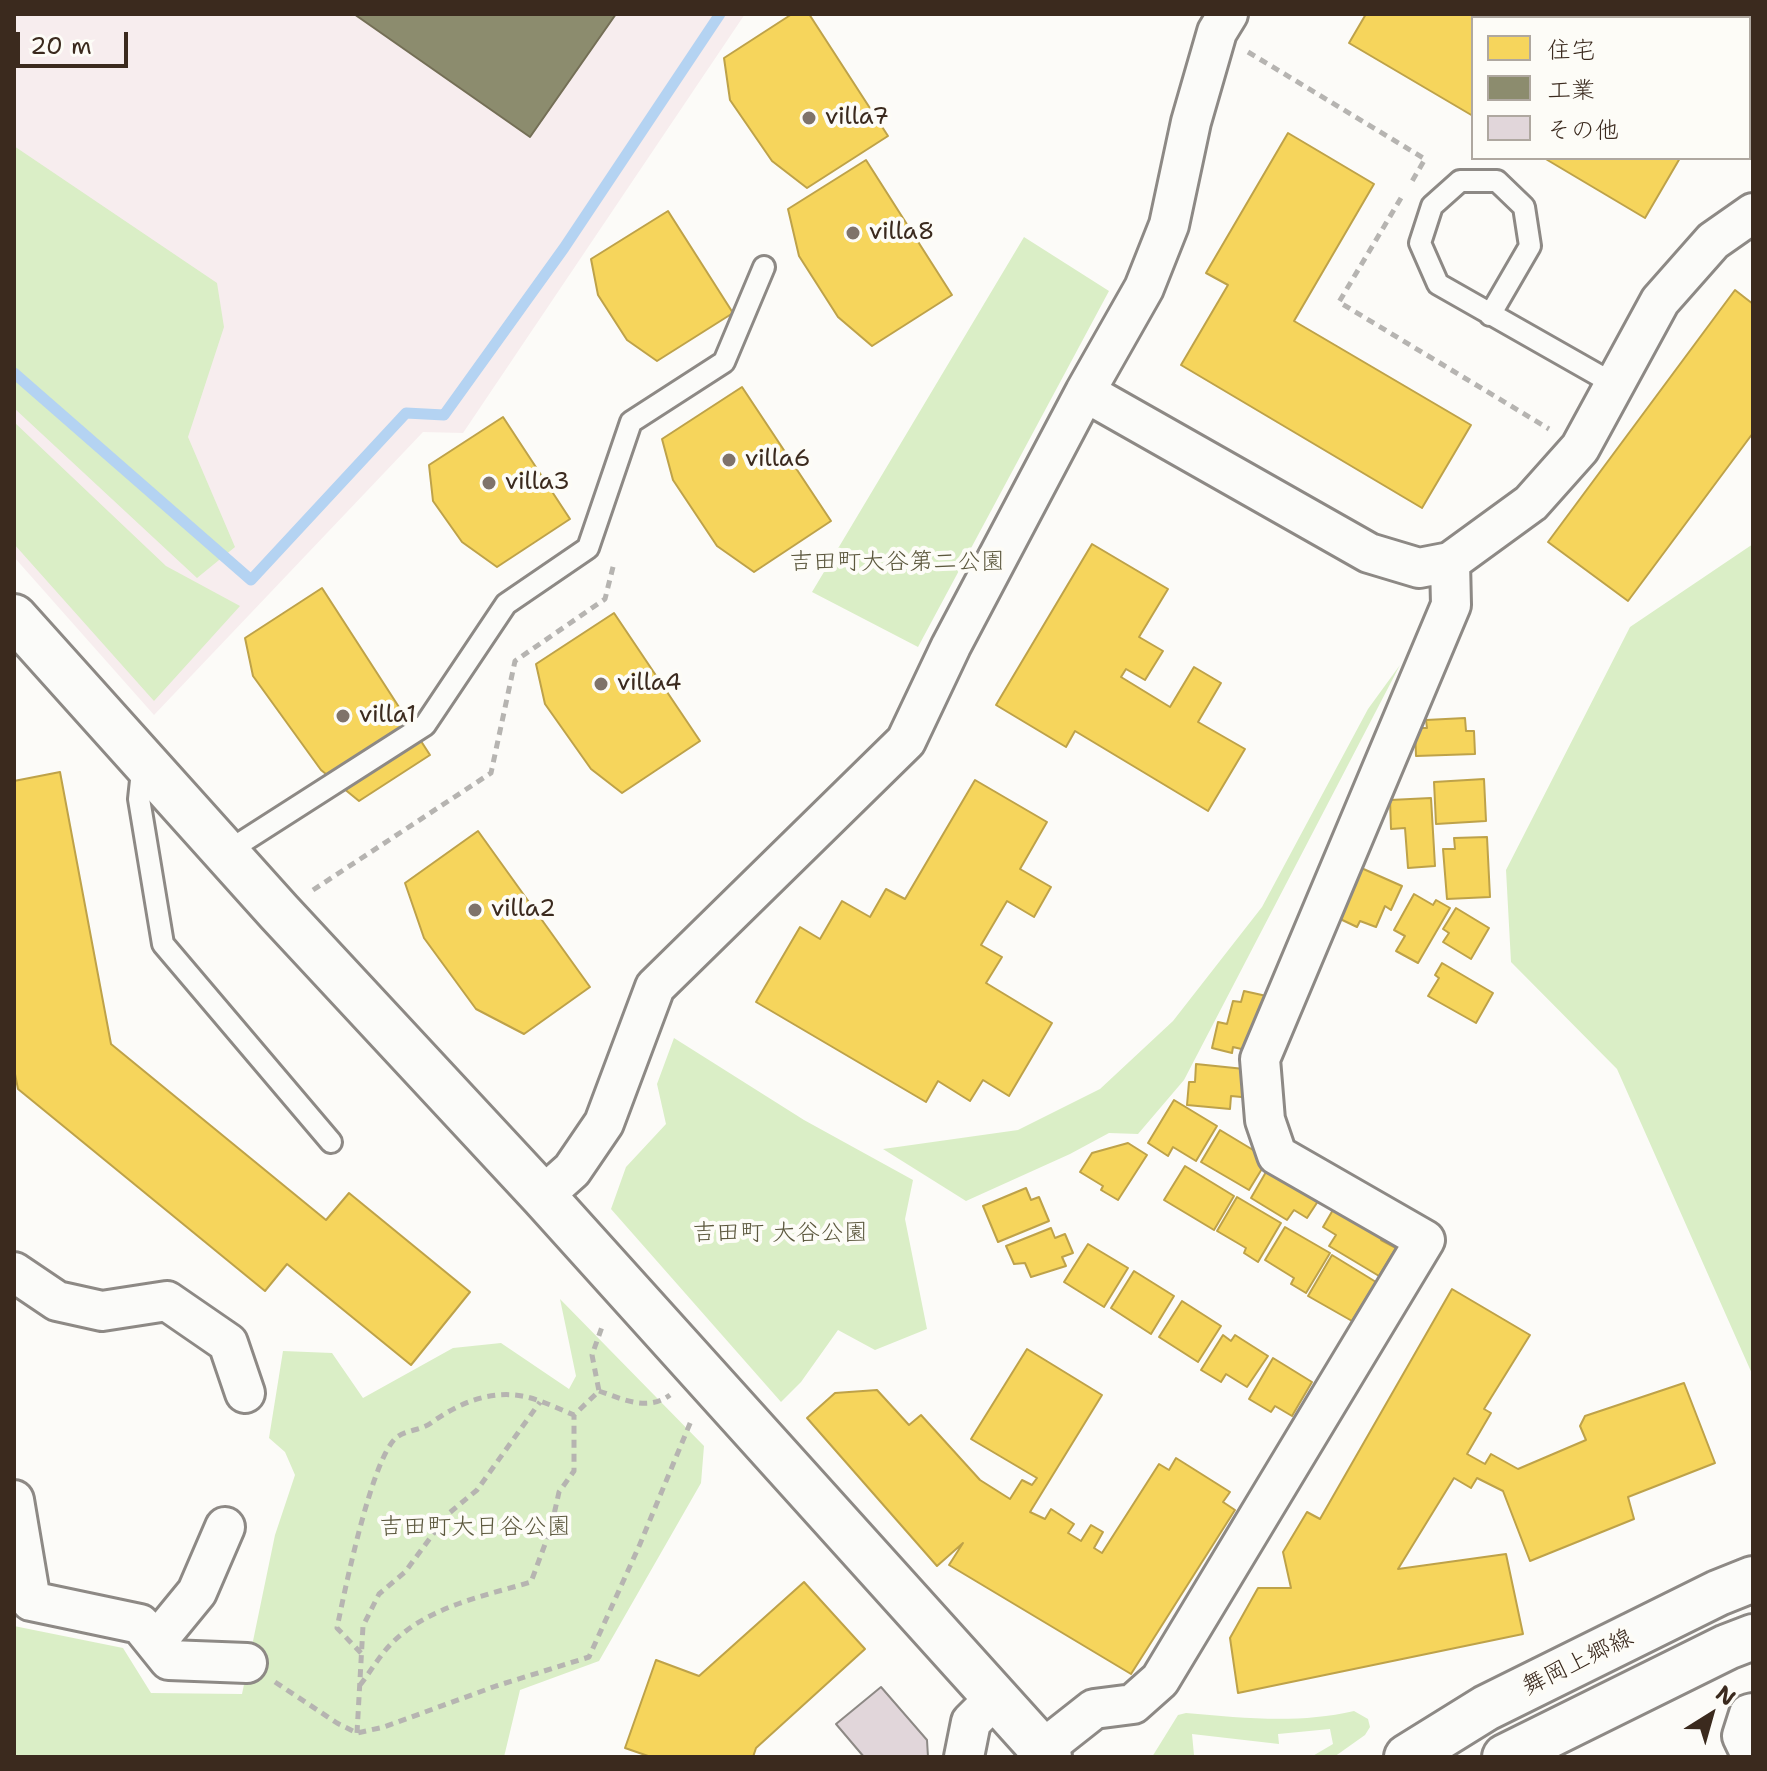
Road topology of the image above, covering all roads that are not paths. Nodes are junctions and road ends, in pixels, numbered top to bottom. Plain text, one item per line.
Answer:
1 (1228, 14) edge
2 (1753, 213) edge
3 (764, 267) dead end
4 (1490, 315) junction
5 (1614, 384) junction
6 (1085, 392) junction
7 (1450, 562) junction
8 (14, 617) edge
9 (143, 761) junction
10 (225, 853) junction
11 (331, 1142) dead end
12 (543, 1196) junction
13 (14, 1272) edge
14 (245, 1393) dead end
15 (14, 1500) edge
16 (225, 1527) dead end
17 (20, 1573) edge
18 (1753, 1579) edge
19 (1753, 1637) edge
20 (156, 1642) junction
21 (247, 1663) road end
22 (994, 1699) junction
23 (1753, 1713) edge
24 (1045, 1753) edge
25 (964, 1757) edge
26 (1407, 1757) edge
27 (1505, 1757) edge
28 (1752, 1757) edge

1 - 6 street
2 - 5 street
3 - 10 lane
4 - 4 lane
4 - 5 lane
5 - 7 street
6 - 7 street
6 - 12 street
7 - 24 street
8 - 9 street
9 - 10 street
9 - 11 lane
10 - 12 street
12 - 22 street
13 - 14 street
15 - 17 street
16 - 20 street
17 - 20 street
18 - 26 street, 舞岡上郷線
19 - 27 street
20 - 21 street
22 - 24 street
22 - 25 street
23 - 28 street

